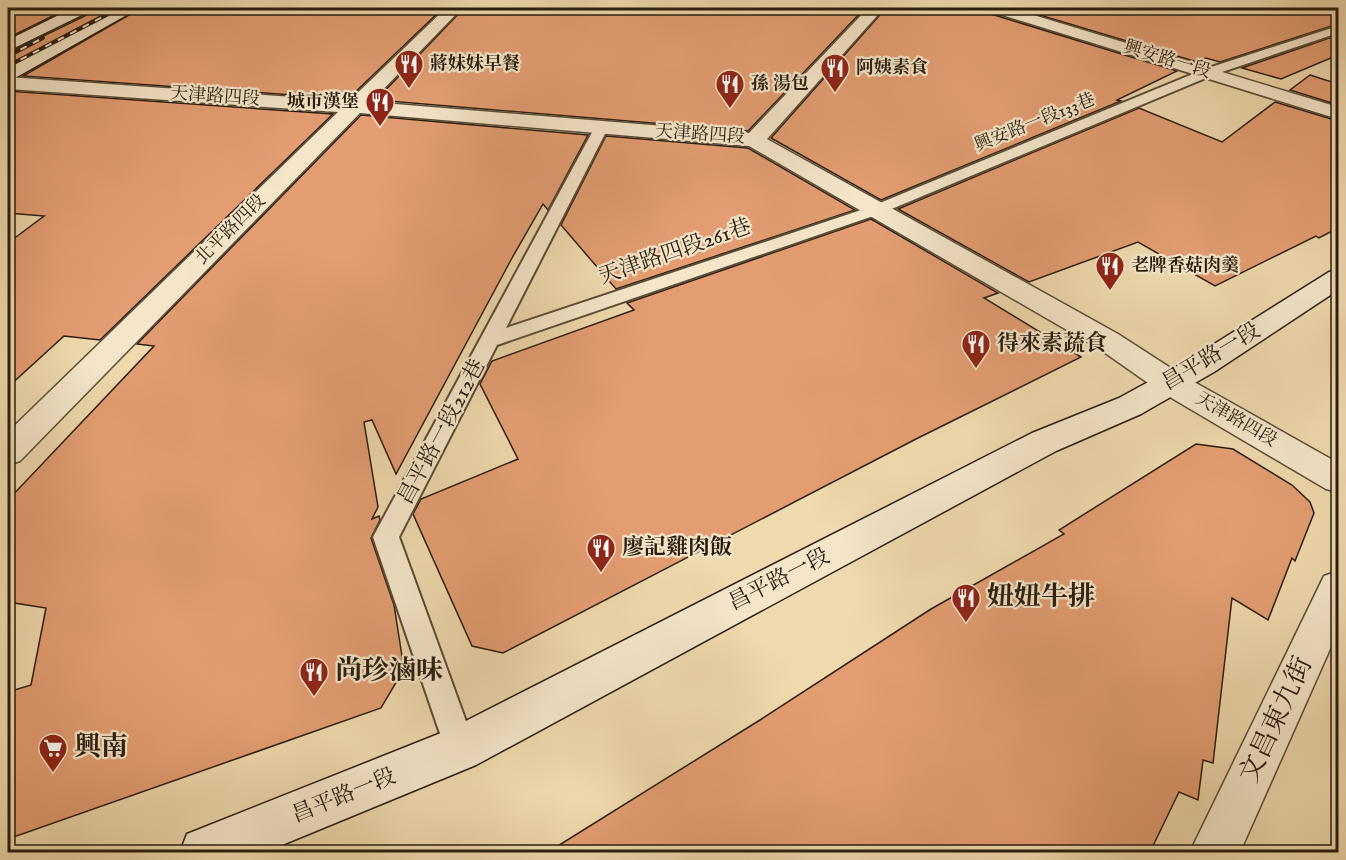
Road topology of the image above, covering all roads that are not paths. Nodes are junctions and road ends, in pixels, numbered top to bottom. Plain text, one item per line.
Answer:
1 (84, 8) edge
2 (131, 8) edge
3 (454, 8) edge
4 (876, 8) edge
5 (995, 8) edge
6 (1338, 29) edge
7 (8, 46) edge
8 (1209, 72) junction
9 (8, 74) edge
10 (8, 83) edge
11 (354, 107) junction
12 (1338, 113) edge
13 (601, 128) junction
14 (754, 140) junction
15 (876, 210) junction
16 (1338, 278) edge
17 (490, 340) junction
18 (1169, 382) junction
19 (8, 452) edge
20 (1338, 479) edge
21 (1338, 588) edge
22 (460, 749) junction
23 (205, 852) edge
24 (1215, 852) edge

1 - 7 street
2 - 9 street
3 - 11 street, 北平路四段
4 - 14 street
5 - 8 street, 興安路一段
6 - 8 lane, 興安路一段133巷
8 - 12 street, 興安路一段
8 - 15 lane, 興安路一段133巷
10 - 11 street, 天津路四段
11 - 13 street, 天津路四段
11 - 19 street, 北平路四段
13 - 14 street, 天津路四段
13 - 17 lane, 昌平路一段212巷
14 - 15 street, 天津路四段
15 - 17 lane, 天津路四段261巷
15 - 18 street, 天津路四段
16 - 18 street, 昌平路一段
17 - 22 lane, 昌平路一段212巷
18 - 20 street, 天津路四段
18 - 22 street, 昌平路一段
21 - 24 street, 文昌東九街
22 - 23 street, 昌平路一段

